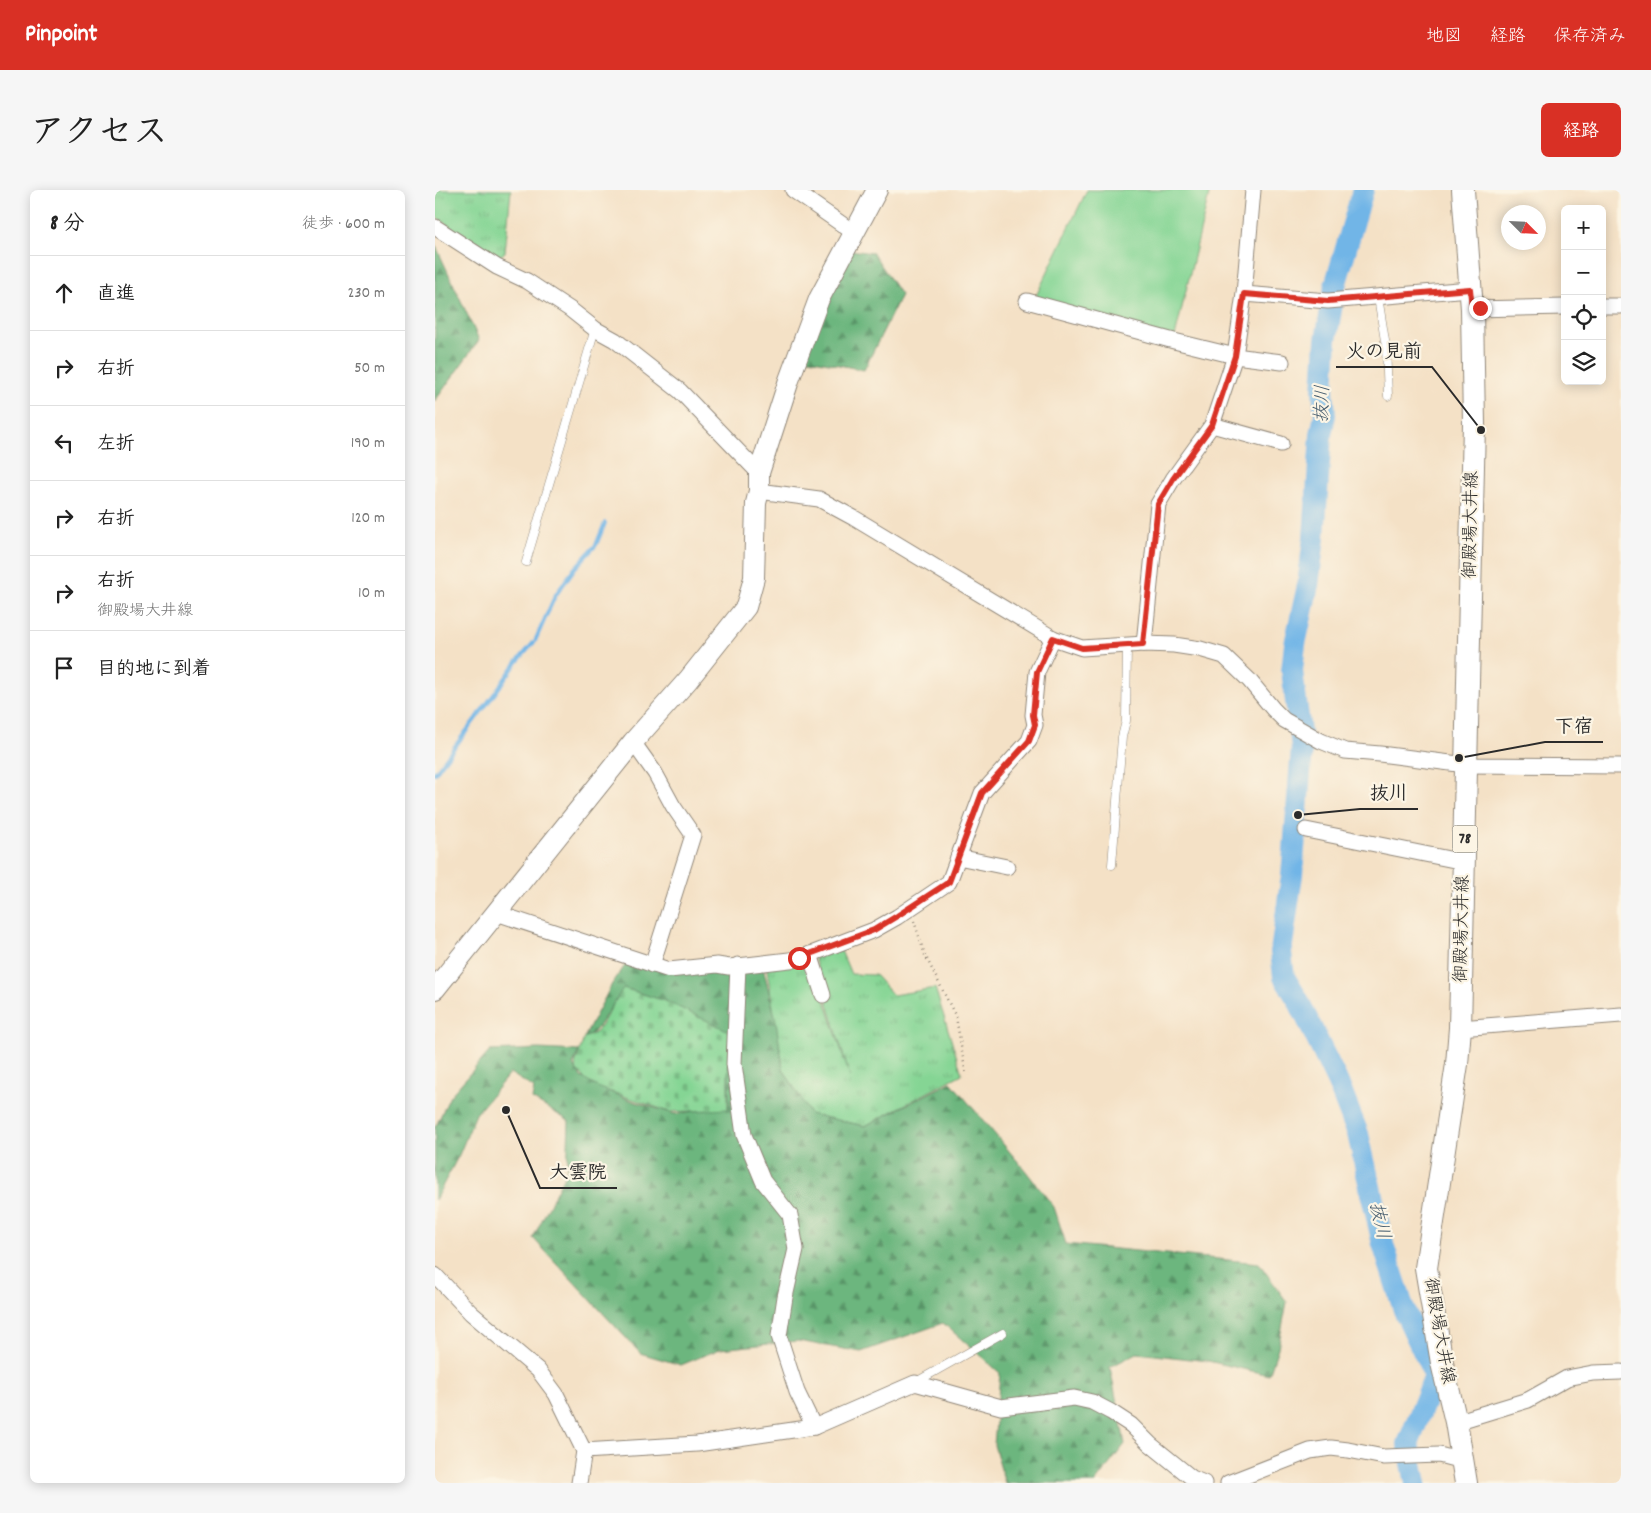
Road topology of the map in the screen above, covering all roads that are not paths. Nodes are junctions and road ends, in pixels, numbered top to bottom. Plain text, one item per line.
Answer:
1 (793, 190) edge
2 (877, 190) edge
3 (1253, 190) edge
4 (1463, 190) edge
5 (435, 227) edge
6 (853, 232) junction
7 (1244, 294) junction
8 (1378, 297) junction
9 (1471, 299) junction
10 (1027, 301) dead end
11 (1606, 306) edge
12 (1621, 306) edge
13 (1561, 307) edge
14 (595, 329) junction
15 (1235, 356) junction
16 (1282, 362) dead end
17 (1389, 396) dead end
18 (1212, 425) junction
19 (1281, 444) dead end
20 (759, 482) junction
21 (526, 562) dead end
22 (1053, 638) junction
23 (1143, 644) junction
24 (1127, 645) junction
25 (633, 742) junction
26 (1466, 765) junction
27 (1621, 766) edge
28 (1307, 830) dead end
29 (959, 857) junction
30 (1464, 862) junction
31 (1112, 865) dead end
32 (1007, 867) dead end
33 (496, 913) junction
34 (810, 954) junction
35 (652, 965) junction
36 (738, 965) junction
37 (435, 989) edge
38 (823, 995) dead end
39 (1621, 1015) edge
40 (1460, 1028) junction
41 (435, 1275) edge
42 (1003, 1333) dead end
43 (1621, 1372) edge
44 (915, 1383) junction
45 (1456, 1422) junction
46 (813, 1427) junction
47 (584, 1451) junction
48 (1464, 1472) edge
49 (579, 1483) edge
50 (1204, 1483) edge
51 (1228, 1483) edge

1 - 6 street
2 - 6 street
3 - 7 street
4 - 9 main road, 御殿場大井線 / 78
5 - 14 street
6 - 20 street
7 - 8 street
7 - 15 street
8 - 9 street
8 - 17 lane
9 - 13 street
9 - 26 main road, 御殿場大井線 / 78
10 - 15 street
11 - 12 street
14 - 20 street
14 - 21 lane
15 - 16 street
15 - 18 street
18 - 19 street
18 - 23 street
20 - 22 street
20 - 25 street
22 - 24 street
22 - 29 street
23 - 24 street
23 - 26 street
24 - 31 lane
25 - 33 street
25 - 35 street
26 - 27 street
26 - 30 main road, 御殿場大井線 / 78
28 - 30 street
29 - 32 street
29 - 34 street
30 - 40 main road, 御殿場大井線 / 78
33 - 35 street
33 - 37 street
34 - 36 street
34 - 38 street
35 - 36 street
36 - 46 street
39 - 40 street
40 - 45 main road, 御殿場大井線 / 78
41 - 47 street
42 - 44 lane
43 - 45 street
44 - 46 street
44 - 50 street
45 - 48 main road, 御殿場大井線 / 78
46 - 47 street
47 - 49 street
48 - 51 street

